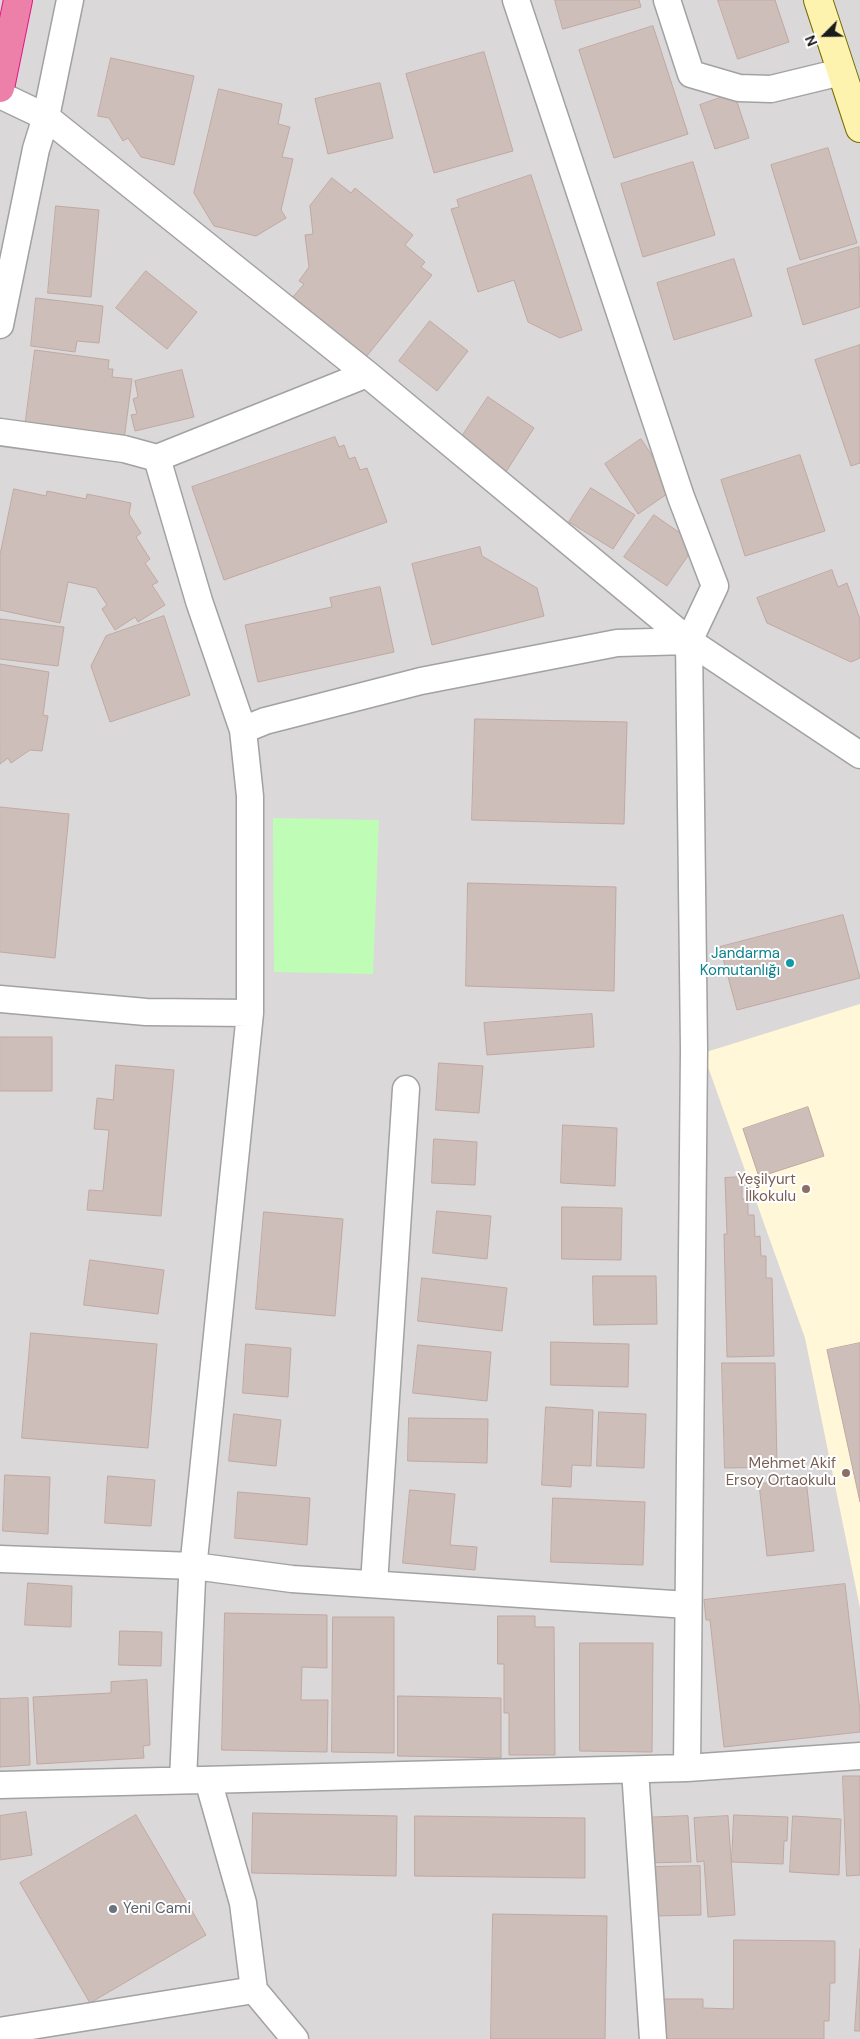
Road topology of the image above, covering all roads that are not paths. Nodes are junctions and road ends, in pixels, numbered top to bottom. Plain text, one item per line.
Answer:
1 (18, 0) edge
2 (70, 0) edge
3 (516, 0) edge
4 (667, 0) edge
5 (818, 0) edge
6 (841, 72) junction
7 (0, 88) edge
8 (0, 95) edge
9 (46, 117) junction
10 (860, 128) edge
11 (0, 325) edge
12 (367, 374) junction
13 (0, 432) edge
14 (157, 458) junction
15 (689, 641) junction
16 (243, 730) junction
17 (860, 755) edge
18 (0, 999) edge
19 (250, 1013) junction
20 (406, 1089) dead end
21 (0, 1559) edge
22 (194, 1566) junction
23 (374, 1584) junction
24 (688, 1605) junction
25 (860, 1756) edge
26 (687, 1768) junction
27 (635, 1770) junction
28 (195, 1780) junction
29 (0, 1784) edge
30 (254, 1990) junction
31 (0, 2030) edge
32 (295, 2039) edge
33 (653, 2039) edge

1 - 7 highway
2 - 9 street
3 - 15 street
4 - 6 street
5 - 6 main road
6 - 10 main road
8 - 9 street
9 - 11 street
9 - 12 street
12 - 14 street
12 - 15 street
13 - 14 street
14 - 16 street
15 - 16 street
15 - 17 street
15 - 24 street
16 - 19 street
18 - 19 street
19 - 22 street
20 - 23 street
21 - 22 street
22 - 23 street
22 - 28 street
23 - 24 street
24 - 26 street
25 - 26 street
26 - 27 street
27 - 28 street
27 - 33 street
28 - 29 street
28 - 30 street
30 - 31 street
30 - 32 street

